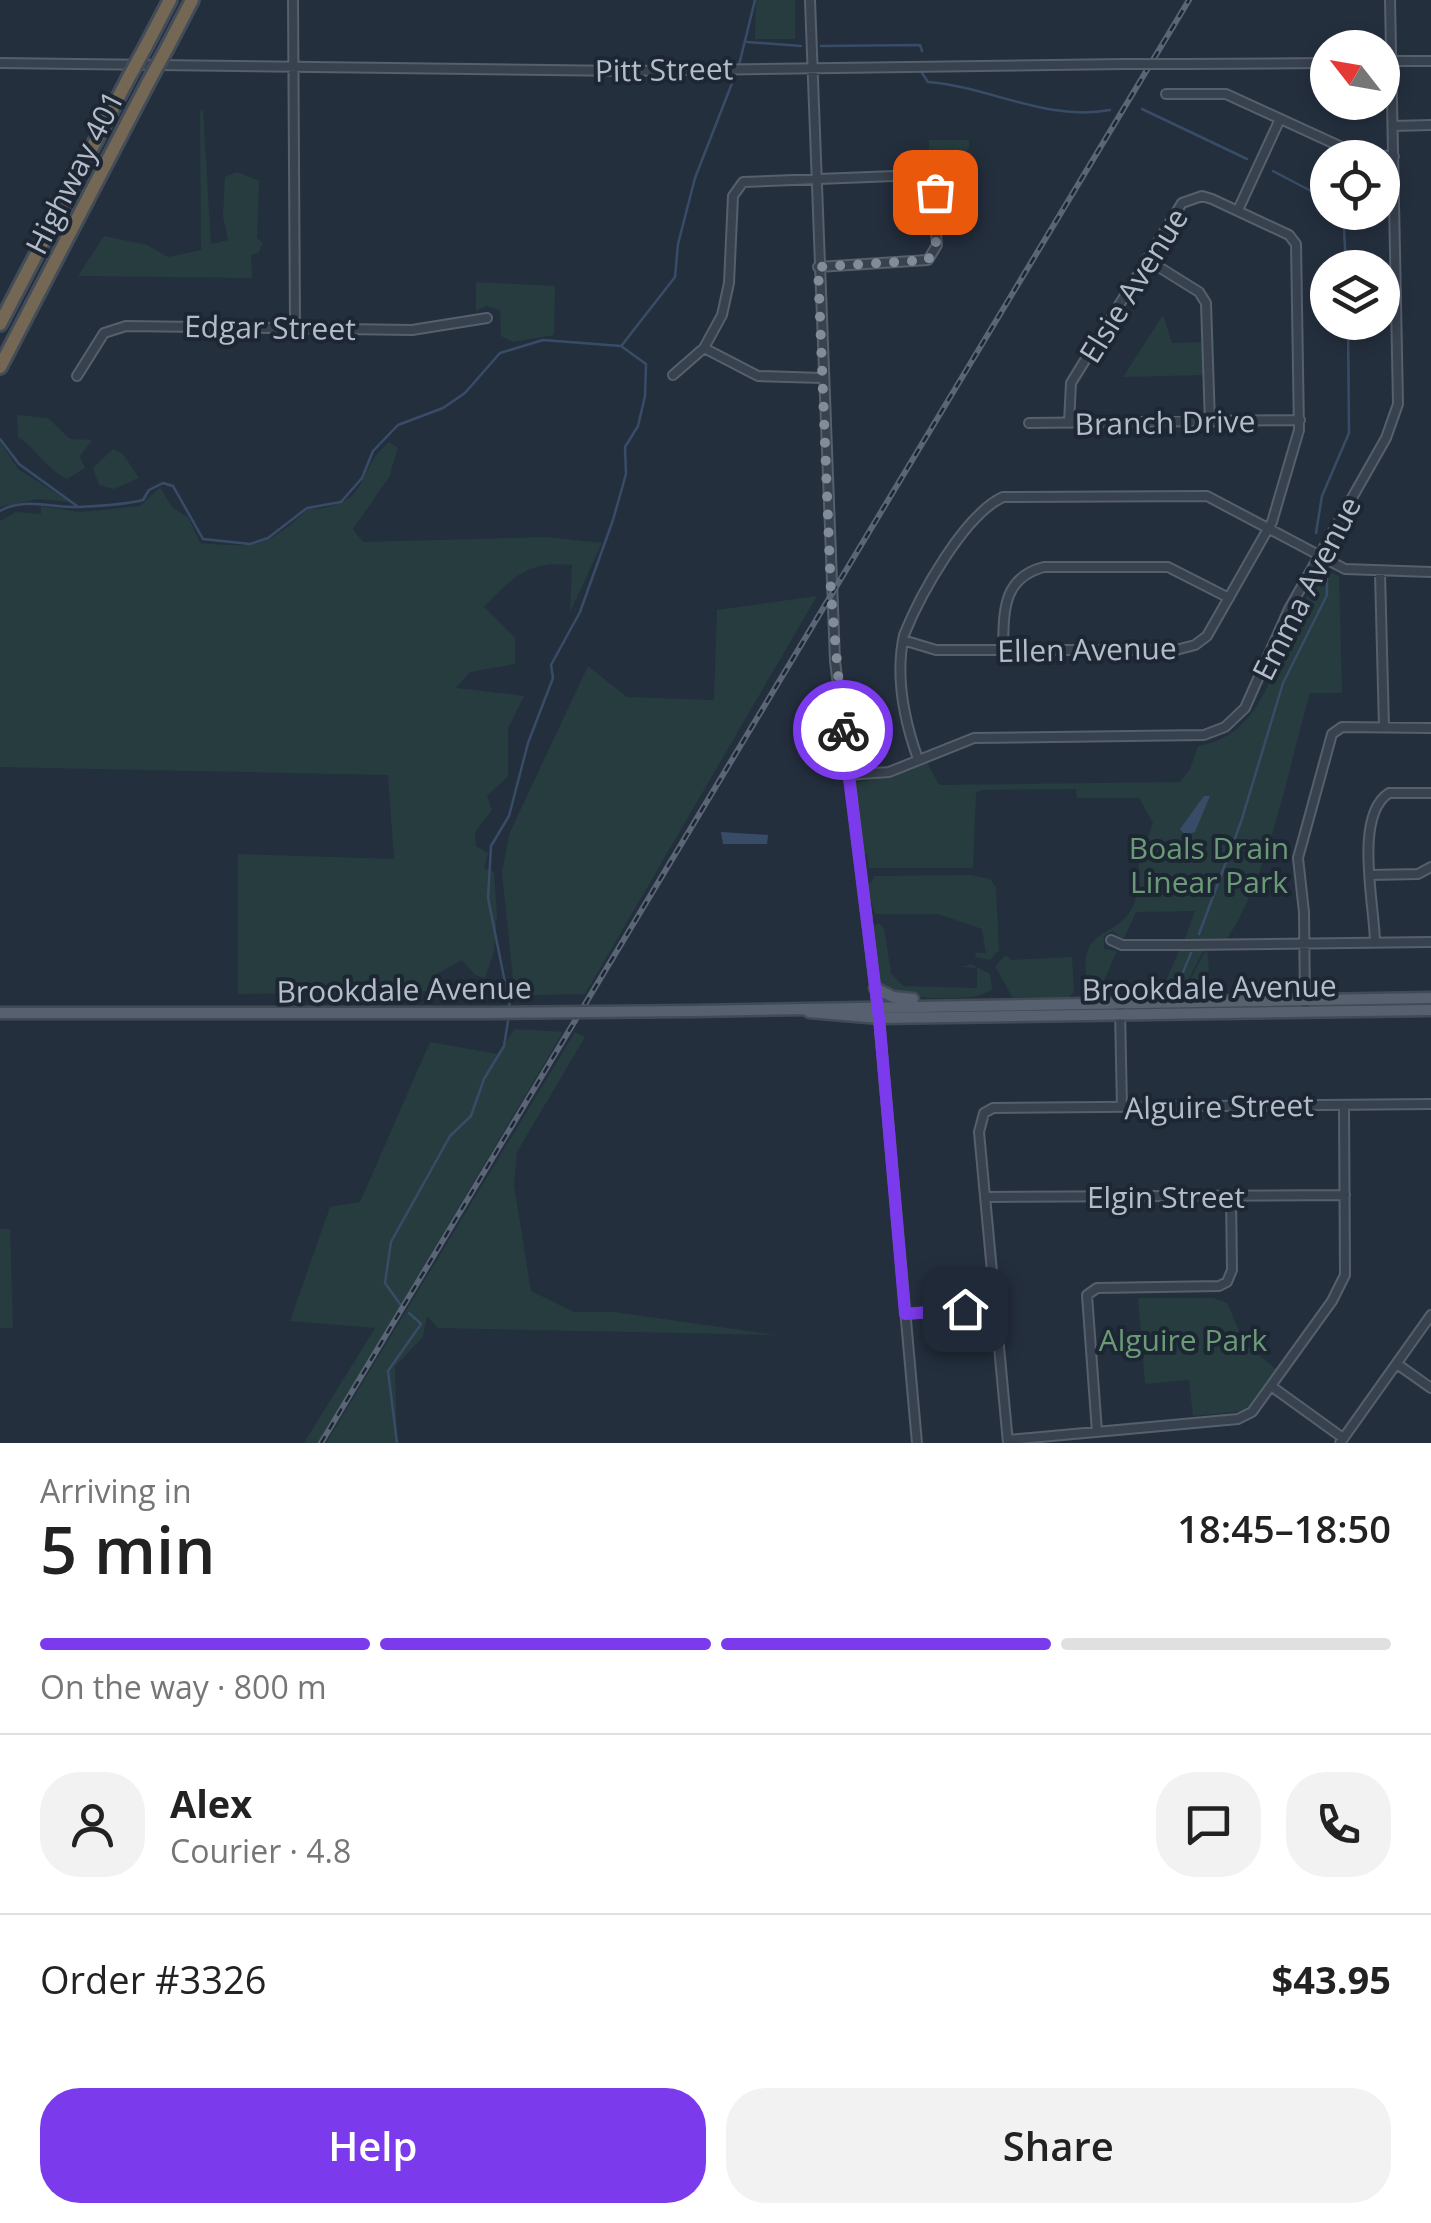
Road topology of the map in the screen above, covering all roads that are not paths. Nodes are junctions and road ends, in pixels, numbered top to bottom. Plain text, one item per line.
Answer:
1 (170, 0) edge
2 (192, 0) edge
3 (292, 0) edge
4 (810, 0) edge
5 (1390, 0) edge
6 (1389, 30) edge
7 (1400, 61) edge
8 (1431, 61) edge
9 (1310, 63) edge
10 (0, 64) edge
11 (811, 66) junction
12 (292, 68) junction
13 (1166, 94) dead end
14 (1280, 119) junction
15 (1392, 120) edge
16 (1393, 126) junction
17 (1431, 126) edge
18 (1327, 140) edge
19 (1393, 140) edge
20 (814, 178) junction
21 (1238, 210) junction
22 (1395, 230) edge
23 (1146, 259) junction
24 (818, 267) junction
25 (487, 318) dead end
26 (0, 324) edge
27 (296, 325) junction
28 (704, 348) junction
29 (0, 366) edge
30 (673, 375) dead end
31 (78, 376) dead end
32 (822, 378) junction
33 (1300, 420) junction
34 (1210, 422) junction
35 (1029, 423) dead end
36 (1069, 423) junction
37 (1270, 526) junction
38 (1319, 556) junction
39 (1431, 572) edge
40 (1380, 573) junction
41 (1228, 598) junction
42 (902, 640) junction
43 (1003, 650) junction
44 (1384, 727) junction
45 (1431, 728) edge
46 (918, 759) junction
47 (848, 776) junction
48 (1431, 793) edge
49 (1431, 867) edge
50 (1370, 875) junction
51 (1111, 940) dead end
52 (1375, 942) junction
53 (1431, 942) edge
54 (1304, 944) junction
55 (875, 988) junction
56 (1431, 998) edge
57 (958, 1003) junction
58 (1305, 1004) junction
59 (1120, 1007) junction
60 (1431, 1010) edge
61 (878, 1012) junction
62 (0, 1013) edge
63 (1431, 1104) edge
64 (1344, 1105) junction
65 (1122, 1107) junction
66 (1345, 1195) junction
67 (1231, 1196) junction
68 (986, 1197) junction
69 (995, 1307) junction
70 (905, 1314) junction
71 (1431, 1315) edge
72 (1396, 1364) junction
73 (1271, 1386) junction
74 (1431, 1388) edge
75 (1097, 1432) junction
76 (1008, 1441) edge
77 (1341, 1441) edge
78 (917, 1443) edge

1 - 26 highway, Highway 401, bridge
2 - 29 highway, Highway 401, bridge
3 - 12 street
4 - 11 street
5 - 6 street, Emma Avenue
7 - 8 street
9 - 11 street, Pitt Street, bridge
10 - 12 street, Pitt Street
11 - 12 street, Pitt Street
11 - 20 street
12 - 27 street
13 - 14 street
14 - 18 street
14 - 21 street
15 - 16 street, Emma Avenue
16 - 17 street
16 - 19 street, Emma Avenue
20 - 24 street
20 - 24 street
20 - 28 street
21 - 23 street, Elsie Avenue
21 - 33 street, Ellen Avenue
22 - 38 street, Emma Avenue
23 - 34 street
23 - 36 street, Elsie Avenue
24 - 32 street
25 - 27 street, Edgar Street
27 - 31 street, Edgar Street
28 - 30 street
28 - 32 street
32 - 47 street
33 - 34 street, Branch Drive
33 - 37 street, Ellen Avenue
34 - 36 street, Branch Drive
35 - 36 street, Branch Drive
37 - 38 street
37 - 41 street, Ellen Avenue
37 - 42 street
38 - 40 street
38 - 46 street, Emma Avenue
39 - 40 street
40 - 44 street
41 - 43 street, Ellen Avenue
41 - 43 street
42 - 43 street, Ellen Avenue
42 - 46 street
44 - 45 street
44 - 54 street
46 - 47 street, Emma Avenue
47 - 55 street
48 - 50 street
49 - 50 street
50 - 52 street
51 - 54 street
52 - 53 street
52 - 54 street
54 - 58 street
55 - 57 main road
55 - 61 street
56 - 58 main road, Brookdale Avenue
57 - 59 main road, Brookdale Avenue
57 - 61 main road, Brookdale Avenue
58 - 59 main road, Brookdale Avenue
58 - 60 main road, Brookdale Avenue
59 - 61 main road, Brookdale Avenue
59 - 65 street
61 - 62 main road, Brookdale Avenue, bridge
61 - 70 street
63 - 64 street, Alguire Street
64 - 65 street, Alguire Street
64 - 66 street
65 - 68 street, Alguire Street
66 - 67 street, Elgin Street
66 - 73 street
67 - 68 street, Elgin Street
67 - 75 street
68 - 69 street
69 - 70 street
69 - 76 street
70 - 78 street
71 - 72 street
72 - 74 street
72 - 77 street
73 - 75 street
73 - 77 street
75 - 76 street

